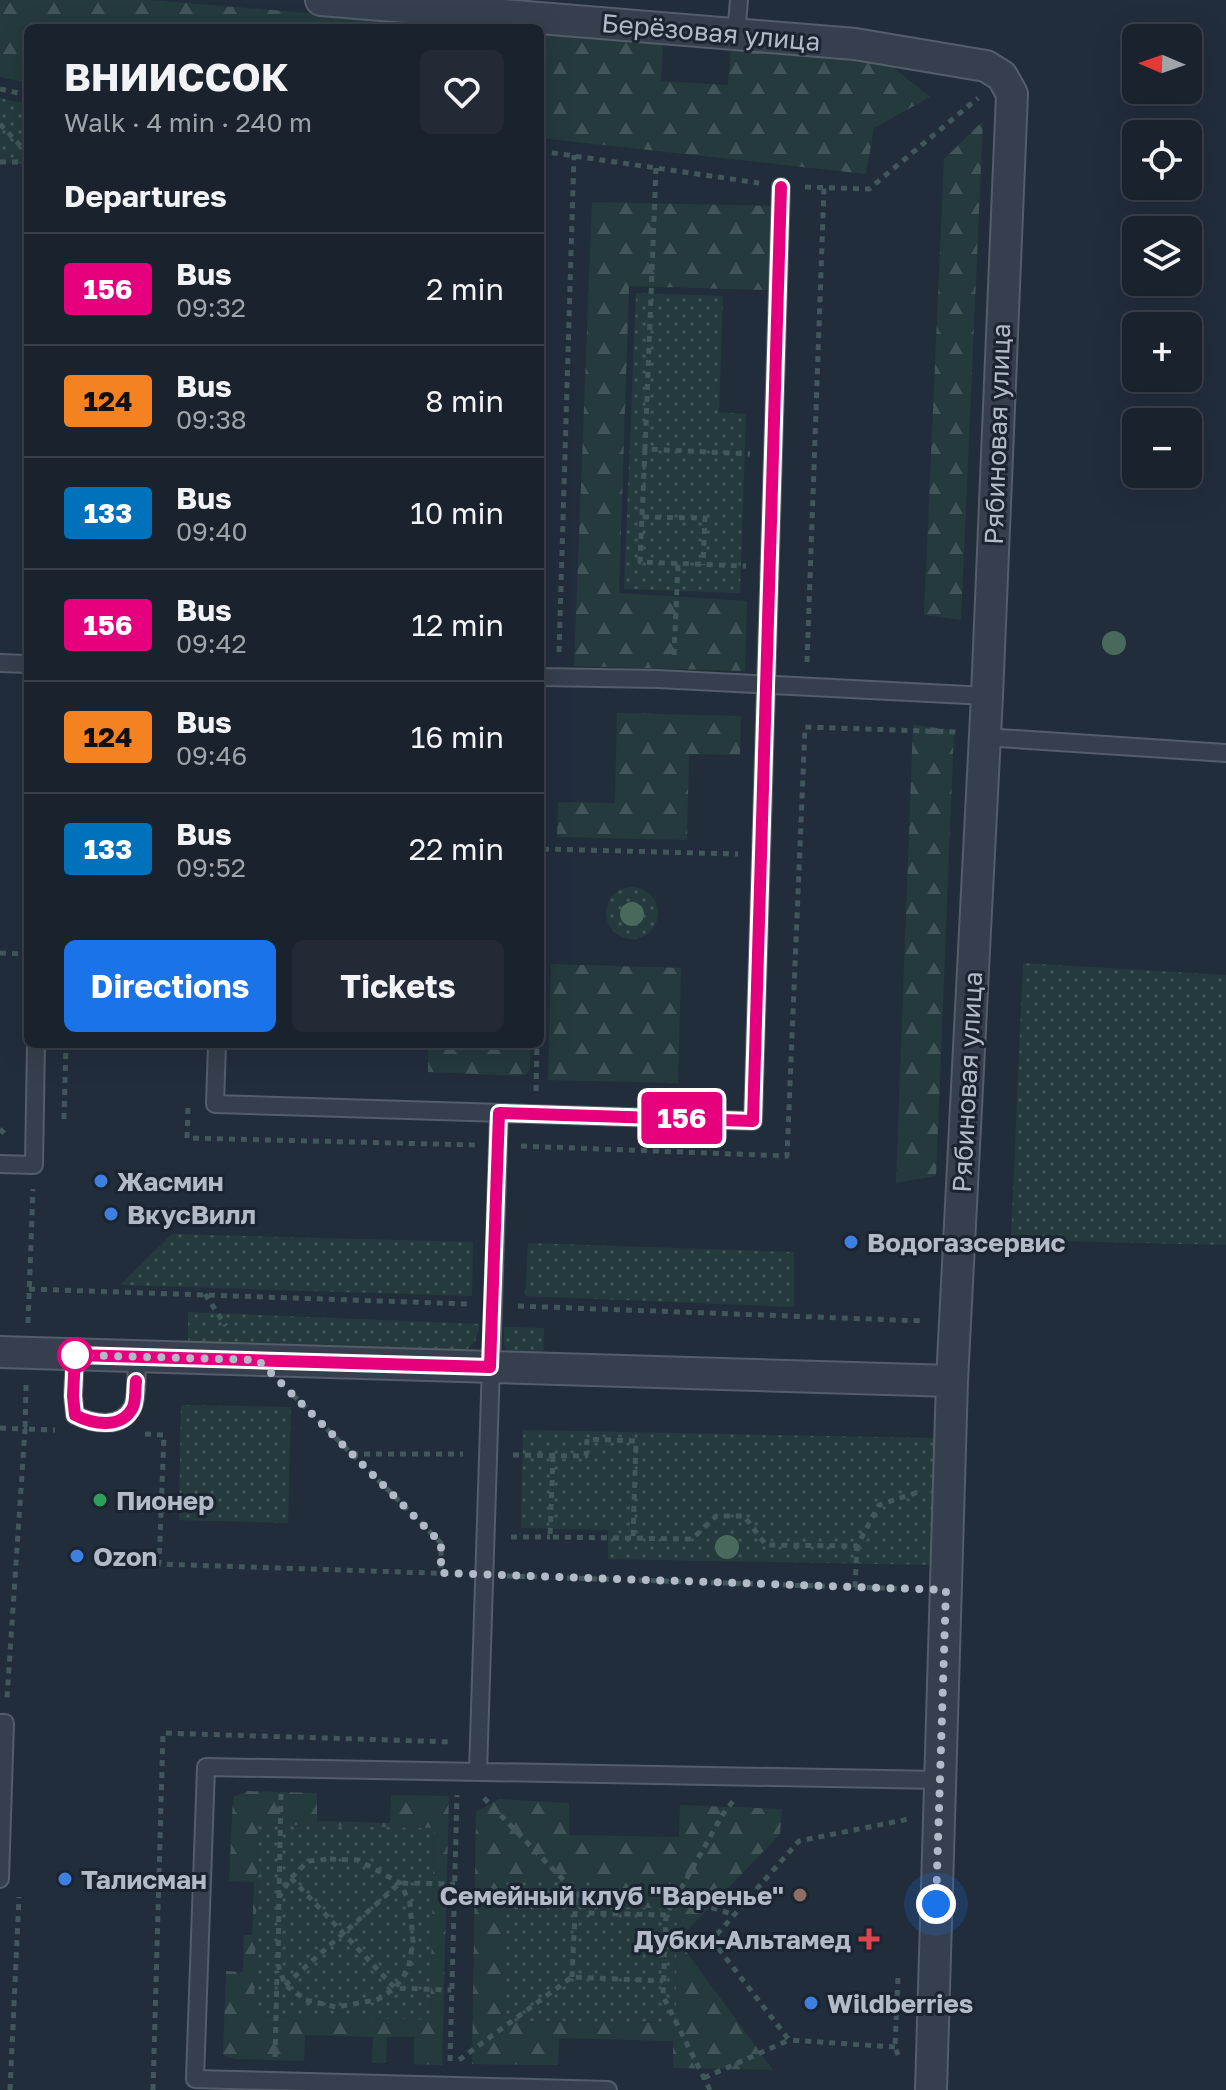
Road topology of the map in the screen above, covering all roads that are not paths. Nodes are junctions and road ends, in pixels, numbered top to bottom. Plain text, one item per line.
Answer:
1 (321, 0) edge
2 (739, 0) edge
3 (736, 34) junction
4 (1002, 76) joint
5 (781, 187) dead end
6 (0, 663) edge
7 (24, 664) edge
8 (544, 677) edge
9 (766, 685) junction
10 (987, 696) junction
11 (984, 737) junction
12 (1226, 753) edge
13 (36, 1048) edge
14 (217, 1048) edge
15 (499, 1113) junction
16 (0, 1164) edge
17 (14, 1352) edge
18 (75, 1355) junction
19 (137, 1357) junction
20 (490, 1367) junction
21 (952, 1381) junction
22 (3, 1723) edge
23 (478, 1772) junction
24 (940, 1780) junction
25 (0, 1879) edge
26 (449, 2088) edge
27 (608, 2090) edge
28 (931, 2090) edge

1 - 3 street, Берёзовая улица
2 - 3 lane
3 - 4 street, Берёзовая улица
4 - 10 street, Рябиновая улица
5 - 9 lane
6 - 7 lane
8 - 9 lane
9 - 10 lane
9 - 15 lane
10 - 11 street, Рябиновая улица
11 - 12 lane
11 - 21 street, Рябиновая улица
13 - 16 lane
14 - 15 lane
15 - 20 lane
17 - 18 street
18 - 19 street
18 - 19 lane
19 - 20 street
20 - 21 street
20 - 23 lane
21 - 24 street, Рябиновая улица
22 - 25 lane
23 - 24 lane
23 - 26 lane
24 - 28 street, Рябиновая улица
26 - 27 lane

